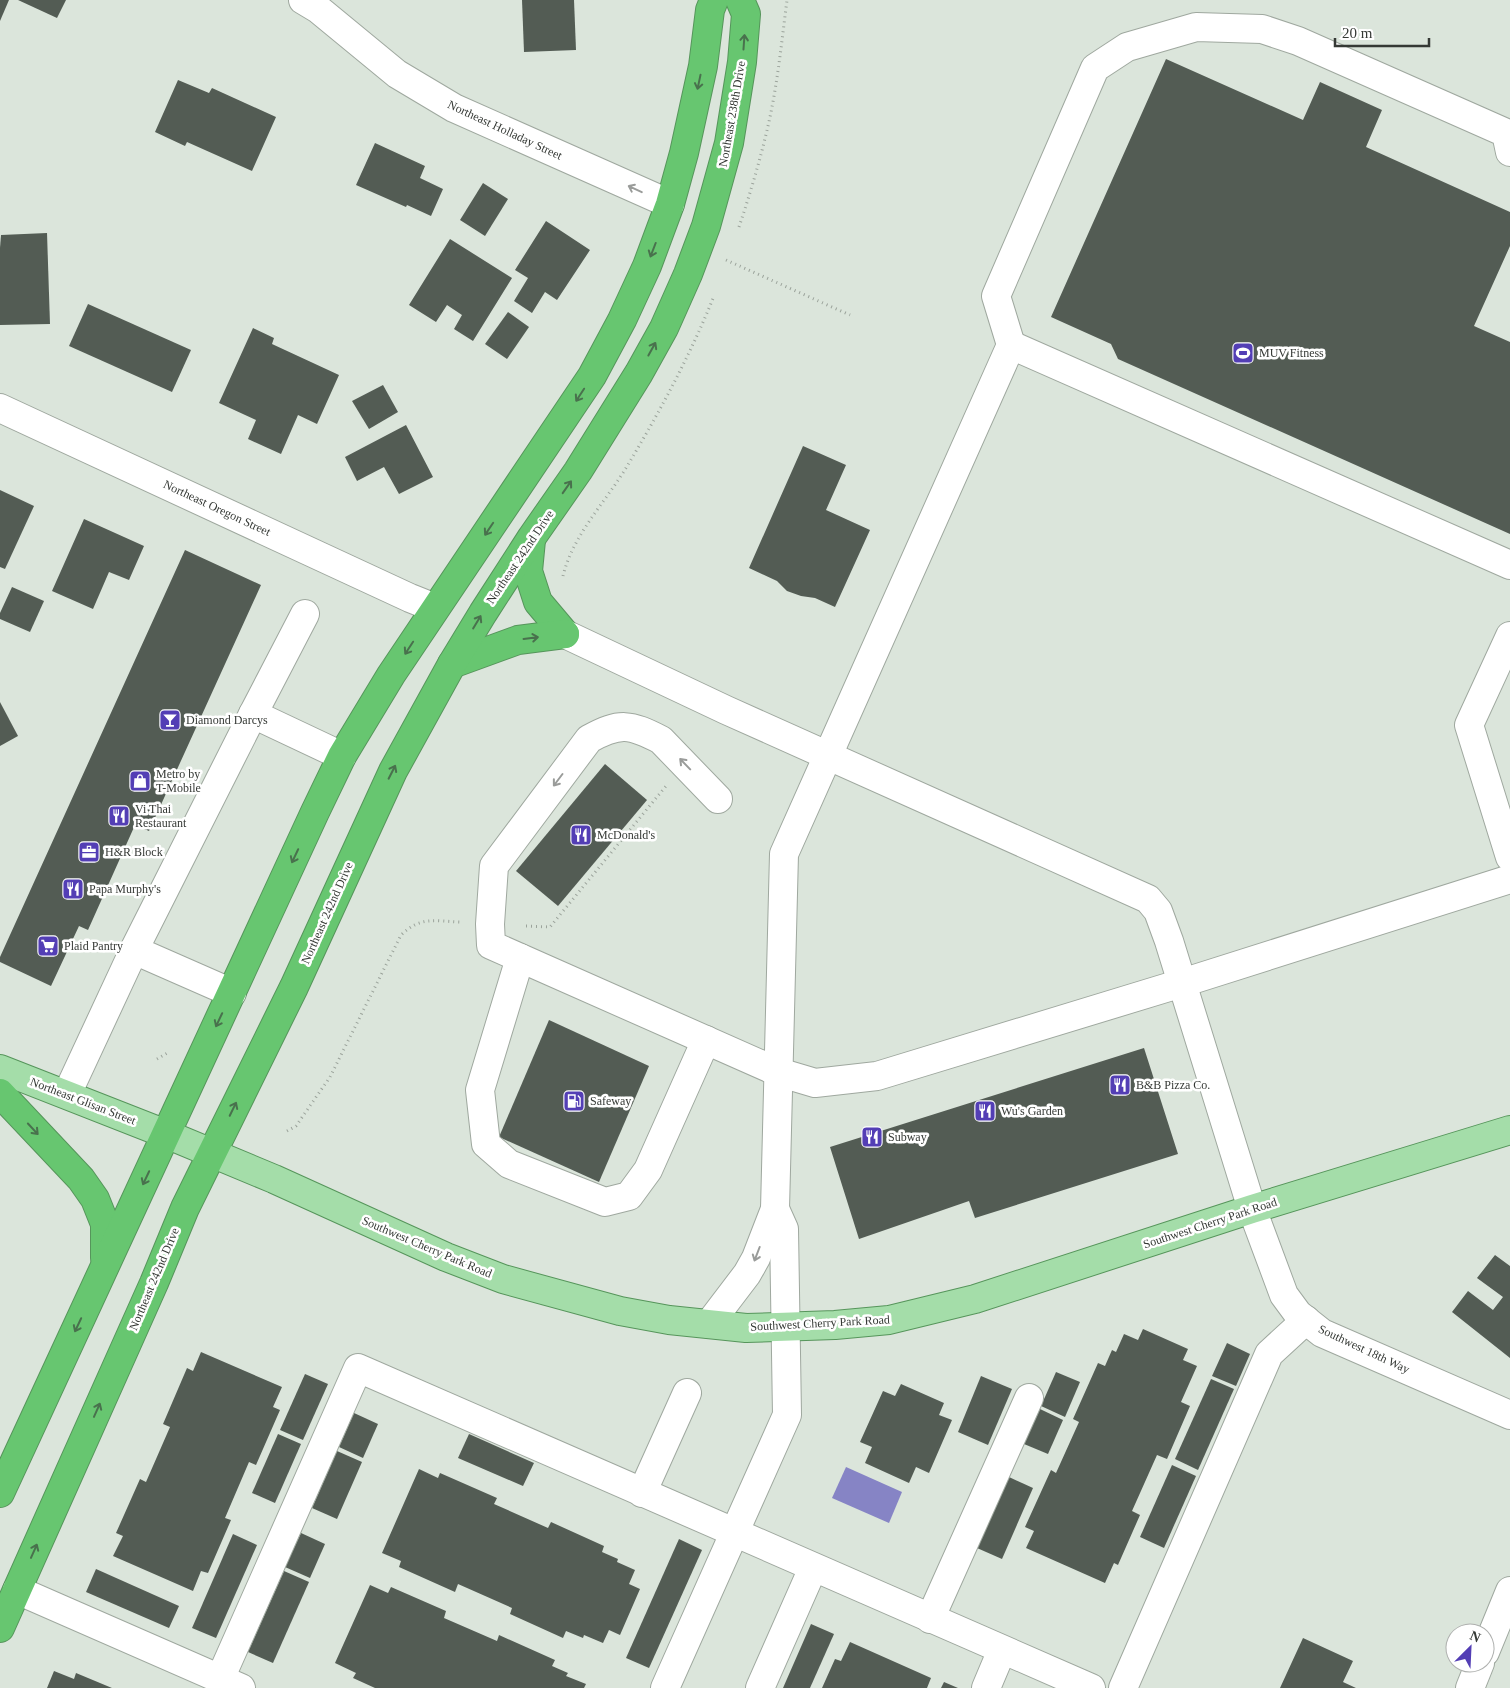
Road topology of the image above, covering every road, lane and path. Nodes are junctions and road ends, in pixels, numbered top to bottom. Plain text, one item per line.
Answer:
1 (303, 0) edge
2 (714, 0) edge
3 (740, 0) edge
4 (1510, 152) edge
5 (670, 204) junction
6 (702, 237) junction
7 (850, 315) dead end
8 (1011, 344) junction
9 (0, 408) edge
10 (532, 537) junction
11 (1510, 565) edge
12 (435, 608) junction
13 (305, 614) dead end
14 (565, 634) junction
15 (1510, 636) edge
16 (452, 664) junction
17 (253, 714) junction
18 (342, 756) junction
19 (828, 756) junction
20 (718, 799) dead end
21 (1510, 857) edge
22 (1510, 879) edge
23 (134, 950) junction
24 (520, 958) junction
25 (1182, 983) junction
26 (232, 993) junction
27 (706, 1040) junction
28 (0, 1069) edge
29 (778, 1072) junction
30 (0, 1093) edge
31 (67, 1094) junction
32 (1510, 1130) edge
33 (166, 1134) junction
34 (212, 1153) junction
35 (775, 1209) junction
36 (1252, 1209) junction
37 (105, 1266) junction
38 (1306, 1320) junction
39 (709, 1324) junction
40 (785, 1327) junction
41 (687, 1393) dead end
42 (1029, 1398) dead end
43 (1510, 1415) edge
44 (0, 1493) edge
45 (642, 1493) junction
46 (734, 1533) junction
47 (813, 1568) junction
48 (17, 1590) junction
49 (1510, 1591) edge
50 (930, 1619) junction
51 (0, 1628) edge
52 (1495, 1628) edge
53 (1002, 1650) junction
54 (1476, 1673) edge
55 (231, 1683) edge
56 (665, 1688) edge
57 (760, 1688) edge
58 (986, 1688) edge
59 (1090, 1688) edge
60 (1123, 1688) edge
61 (1470, 1688) edge

5 -> 1 street, Northeast Holladay Street
2 -> 5 highway
6 -> 3 highway, Northeast 238th Drive
4 - 8 street
5 -> 12 highway
6 - 7 path
10 -> 6 highway, Northeast 242nd Drive
8 - 11 street
8 - 19 street
9 - 12 street, Northeast Oregon Street
10 - 14 highway
16 -> 10 highway, Northeast 242nd Drive
12 -> 18 highway
13 - 17 street
16 -> 14 highway
14 - 19 street, Southwest 18th Way
15 - 21 street
34 -> 16 highway, Northeast 242nd Drive
17 - 18 street
17 - 23 street
18 -> 26 highway
19 - 25 street, Southwest 18th Way
19 - 29 street
20 -> 24 street
22 - 25 street
23 - 26 street
23 - 31 street
24 - 27 street
24 - 27 street
25 - 29 street
25 - 36 street, Southwest 18th Way
26 -> 33 highway
27 - 29 street
28 - 31 main road, Northeast Glisan Street
29 - 35 street
30 -> 37 highway
31 - 33 main road, Northeast Glisan Street
32 - 36 main road, Southwest Cherry Park Road
33 - 34 main road, Southwest Cherry Park Road
33 -> 37 highway
34 - 39 main road, Southwest Cherry Park Road
48 -> 34 highway, Northeast 242nd Drive
35 -> 39 street
35 - 40 street
36 - 38 street, Southwest 18th Way
36 - 40 main road, Southwest Cherry Park Road
37 -> 44 highway
38 - 43 street, Southwest 18th Way
38 - 60 street
39 - 40 main road, Southwest Cherry Park Road
40 - 46 street
41 - 45 street
42 - 50 street
45 - 46 street
45 - 55 street
46 - 47 street
46 - 56 street
47 - 50 street
47 - 57 street
48 - 51 highway, Northeast 242nd Drive
48 - 55 street
49 - 52 street
50 - 53 street
53 - 58 street
53 - 59 street
54 - 61 street

